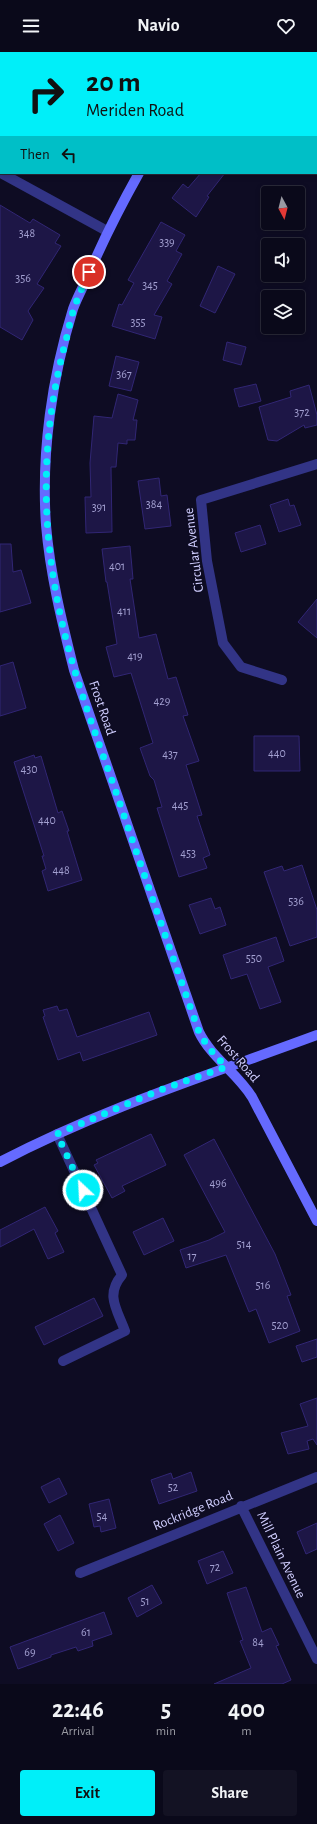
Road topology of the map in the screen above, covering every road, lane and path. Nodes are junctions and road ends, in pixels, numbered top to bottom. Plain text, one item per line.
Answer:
1 (3, 174) edge
2 (138, 174) edge
3 (107, 231) junction
4 (317, 464) edge
5 (282, 680) dead end
6 (317, 1035) edge
7 (226, 1067) junction
8 (57, 1134) junction
9 (0, 1162) edge
10 (317, 1222) edge
11 (63, 1361) dead end
12 (317, 1477) edge
13 (241, 1506) junction
14 (80, 1573) dead end
15 (317, 1659) edge

1 - 3 street
2 - 3 main road, Frost Road
3 - 7 main road, Frost Road
4 - 5 street, Circular Avenue
6 - 7 main road
7 - 8 main road
7 - 10 main road, Frost Road
8 - 9 main road
8 - 11 street
12 - 13 street, Rockridge Road
13 - 14 street, Rockridge Road
13 - 15 street, Mill Plain Avenue

